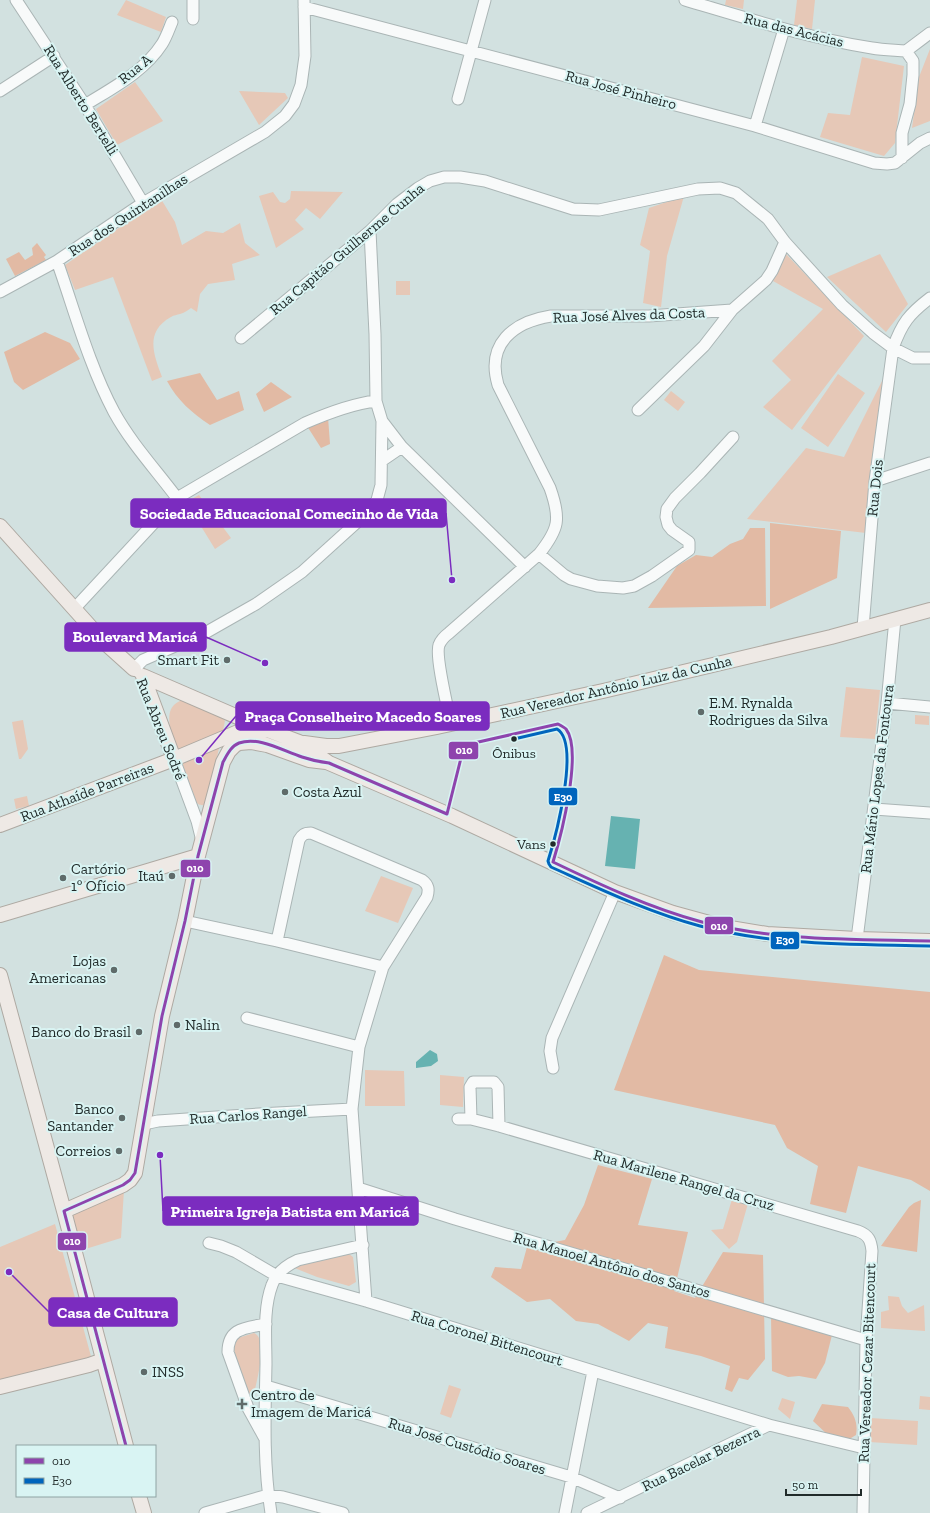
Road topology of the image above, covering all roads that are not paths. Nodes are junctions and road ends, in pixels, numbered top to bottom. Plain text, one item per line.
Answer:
1 (16, 0) edge
2 (193, 0) edge
3 (485, 0) edge
4 (685, 0) edge
5 (304, 3) edge
6 (193, 19) dead end
7 (172, 22) dead end
8 (784, 29) junction
9 (930, 33) edge
10 (471, 50) junction
11 (906, 51) junction
12 (54, 56) junction
13 (0, 90) edge
14 (458, 99) dead end
15 (85, 105) junction
16 (755, 126) junction
17 (930, 138) edge
18 (902, 158) junction
19 (143, 202) junction
20 (370, 231) junction
21 (785, 242) junction
22 (57, 261) junction
23 (0, 292) edge
24 (930, 298) edge
25 (732, 310) junction
26 (241, 338) dead end
27 (893, 348) junction
28 (930, 358) edge
29 (376, 401) junction
30 (638, 410) dead end
31 (382, 421) junction
32 (733, 437) dead end
33 (402, 447) junction
34 (383, 460) junction
35 (930, 463) edge
36 (875, 481) junction
37 (178, 498) junction
38 (0, 526) edge
39 (539, 554) junction
40 (524, 566) junction
41 (74, 609) junction
42 (930, 610) edge
43 (895, 619) junction
44 (863, 628) junction
45 (139, 673) junction
46 (887, 703) junction
47 (930, 707) edge
48 (451, 724) junction
49 (270, 732) junction
50 (299, 742) junction
51 (174, 760) junction
52 (329, 763) junction
53 (874, 809) junction
54 (930, 813) edge
55 (0, 825) edge
56 (202, 841) junction
57 (198, 856) junction
58 (615, 892) junction
59 (0, 915) edge
60 (185, 921) junction
61 (857, 939) junction
62 (277, 941) junction
63 (930, 941) edge
64 (383, 967) junction
65 (0, 975) edge
66 (247, 1018) dead end
67 (359, 1047) junction
68 (553, 1068) dead end
69 (352, 1109) junction
70 (458, 1119) dead end
71 (472, 1119) junction
72 (144, 1124) junction
73 (499, 1126) junction
74 (358, 1188) junction
75 (64, 1211) junction
76 (868, 1237) joint
77 (209, 1243) dead end
78 (363, 1245) junction
79 (277, 1276) junction
80 (366, 1301) junction
81 (266, 1324) junction
82 (866, 1340) junction
83 (103, 1360) junction
84 (593, 1371) junction
85 (266, 1386) junction
86 (0, 1387) edge
87 (769, 1425) junction
88 (264, 1438) junction
89 (126, 1445) edge
90 (864, 1448) junction
91 (572, 1477) junction
92 (268, 1495) junction
93 (139, 1497) edge
94 (620, 1498) junction
95 (144, 1513) edge
96 (205, 1513) edge
97 (271, 1513) edge
98 (343, 1513) edge
99 (565, 1513) edge
100 (587, 1513) edge
101 (863, 1513) edge

1 - 12 street, Rua Alberto Bertelli
2 - 6 street
3 - 10 street
4 - 8 street, Rua das Acácias
5 - 10 street, Rua José Pinheiro
5 - 19 street, Rua dos Quintanilhas
7 - 15 street, Rua A
8 - 11 street, Rua das Acácias
8 - 16 street
9 - 11 street
10 - 14 street
10 - 16 street, Rua José Pinheiro
11 - 18 street
12 - 13 street
12 - 15 street, Rua Alberto Bertelli
15 - 19 street, Rua Alberto Bertelli
16 - 18 street, Rua José Pinheiro
17 - 18 street, Rua José Pinheiro
19 - 22 street, Rua dos Quintanilhas
20 - 21 street, Rua Capitão Guilherme Cunha
20 - 26 street, Rua Capitão Guilherme Cunha
20 - 29 street
21 - 25 street, Rua José Alves da Costa
21 - 27 street, Rua Capitão Guilherme Cunha
22 - 23 street
22 - 37 street, Rua dos Quintanilhas
24 - 27 street, Rua Dois
25 - 30 street, Rua José Alves da Costa
25 - 39 street, Rua José Alves da Costa
27 - 28 street, Rua Capitão Guilherme Cunha
27 - 36 street, Rua Dois
29 - 31 street
29 - 37 street
31 - 33 street
31 - 34 street
32 - 39 street
33 - 34 street
33 - 40 street
34 - 45 street
35 - 36 street
36 - 44 street, Rua Dois
37 - 41 street
38 - 41 main road, Rua Abreu Sodré
39 - 40 street, Rua José Alves da Costa
40 - 48 street, Rua José Alves da Costa
41 - 45 main road, Rua Abreu Sodré
42 - 43 main road, Rua Vereador Antônio Luiz da Cunha
43 - 44 main road, Rua Vereador Antônio Luiz da Cunha
43 - 46 street, Rua Mário Lopes da Fontoura
44 - 48 main road, Rua Vereador Antônio Luiz da Cunha
45 - 49 main road
45 - 51 main road, Rua Abreu Sodré
46 - 47 street
46 - 53 street, Rua Mário Lopes da Fontoura
48 - 50 main road, Rua Vereador Antônio Luiz da Cunha
49 - 50 main road
49 - 51 main road, Rua Athaíde Parreiras
50 - 52 main road
51 - 55 main road, Rua Athaíde Parreiras
51 - 56 street, Rua Abreu Sodré
52 - 56 main road
52 - 58 main road
53 - 54 street
53 - 61 street, Rua Mário Lopes da Fontoura
56 - 57 main road
57 - 59 main road
57 - 60 main road
58 - 61 main road
58 - 68 street
60 - 62 street
60 - 72 main road
61 - 63 main road
62 - 64 street
62 - 64 street
64 - 67 street
65 - 75 main road
66 - 67 street
67 - 69 street
69 - 72 street, Rua Carlos Rangel
69 - 74 street
70 - 71 street, Rua Marilene Rangel da Cruz
71 - 73 street, Rua Marilene Rangel da Cruz
71 - 73 street
72 - 75 main road
73 - 76 street, Rua Marilene Rangel da Cruz
74 - 78 street
74 - 82 street, Rua Manoel Antônio dos Santos
75 - 83 main road
76 - 82 street, Rua Vereador Cezar Bitencourt
77 - 79 street, Rua Coronel Bittencourt
78 - 79 street
78 - 80 street
79 - 80 street, Rua Coronel Bittencourt
79 - 81 street
80 - 84 street, Rua Coronel Bittencourt
81 - 85 street
81 - 88 street
82 - 90 street, Rua Vereador Cezar Bitencourt
83 - 86 main road
83 - 89 main road
84 - 87 street, Rua Coronel Bittencourt
84 - 91 street
85 - 88 street
85 - 91 street, Rua José Custódio Soares
87 - 90 street, Rua Bacelar Bezerra
87 - 94 street, Rua Bacelar Bezerra
88 - 92 street
90 - 101 street, Rua Vereador Cezar Bitencourt
91 - 94 street, Rua José Custódio Soares
91 - 99 street
92 - 96 street
92 - 97 street
92 - 98 street
93 - 95 main road
94 - 100 street, Rua Bacelar Bezerra

